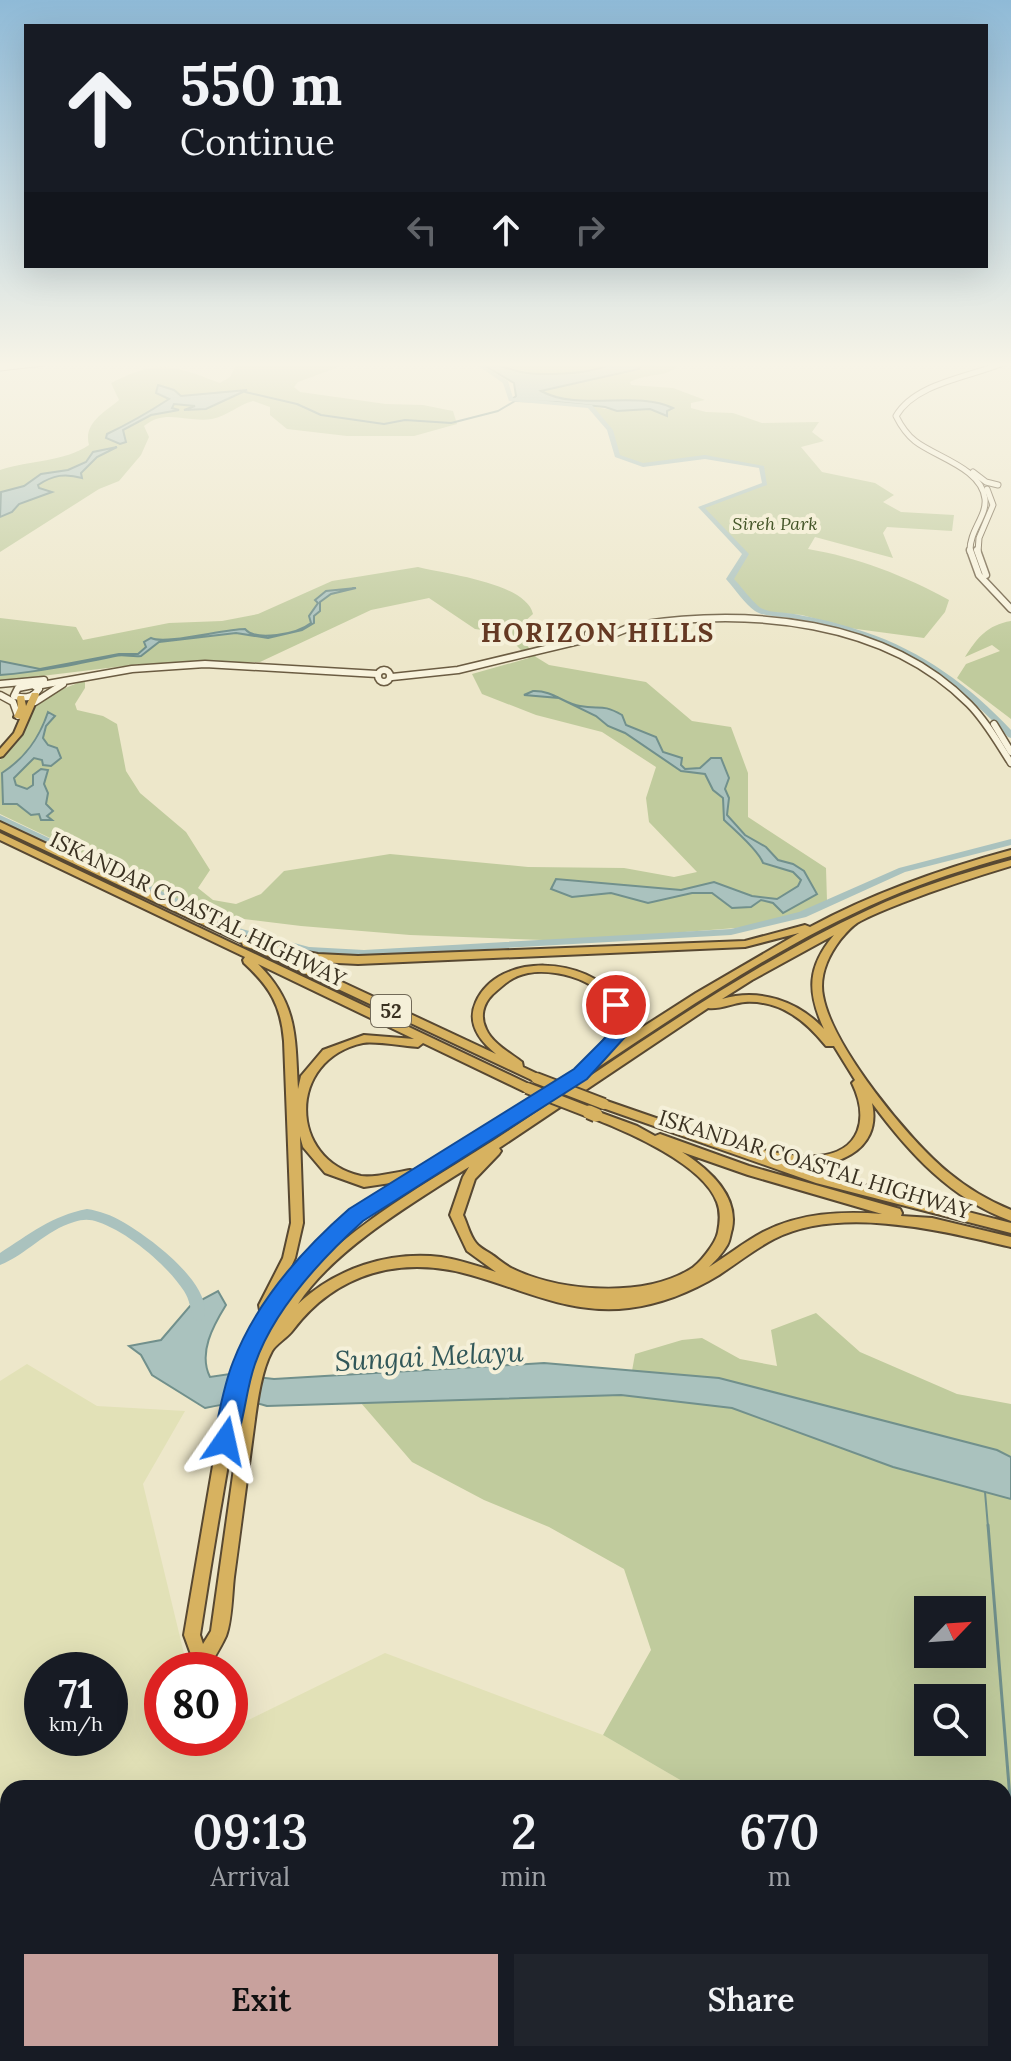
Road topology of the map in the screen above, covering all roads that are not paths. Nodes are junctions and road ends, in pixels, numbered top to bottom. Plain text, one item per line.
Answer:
1 (945, 459) edge
2 (952, 459) edge
3 (969, 470) junction
4 (991, 498) junction
5 (1011, 606) edge
6 (608, 632) junction
7 (92, 673) junction
8 (376, 675) junction
9 (73, 680) junction
10 (0, 689) edge
11 (37, 691) junction
12 (17, 693) junction
13 (28, 710) junction
14 (18, 716) junction
15 (0, 744) edge
16 (1011, 752) edge
17 (0, 754) edge
18 (1011, 763) edge
19 (0, 825) edge
20 (0, 836) edge
21 (1011, 851) edge
22 (1011, 863) edge
23 (850, 911) junction
24 (869, 911) junction
25 (243, 947) junction
26 (686, 1019) junction
27 (439, 1047) junction
28 (580, 1074) junction
29 (531, 1080) junction
30 (600, 1110) junction
31 (628, 1127) junction
32 (509, 1136) junction
33 (746, 1155) junction
34 (449, 1158) junction
35 (1011, 1216) edge
36 (938, 1225) junction
37 (1011, 1228) edge
38 (1011, 1242) edge
39 (266, 1320) junction
40 (268, 1343) junction

1 - 5 street
2 - 3 street
3 - 4 street
3 - 4 street
4 - 5 street
6 - 8 street
6 - 16 street
6 - 18 street
7 - 8 street
7 - 10 street
7 - 11 street
8 - 9 street
9 - 11 street
9 - 13 street
10 - 12 street
10 - 14 street
11 - 12 street
11 - 12 street
11 - 13 highway
12 - 14 highway
13 - 17 highway
14 - 15 highway
19 - 25 highway, ISKANDAR COASTAL HIGHWAY / 52
20 - 25 highway, ISKANDAR COASTAL HIGHWAY / 52
21 - 23 highway
22 - 24 highway
23 - 25 highway
23 - 28 highway
24 - 26 highway
24 - 35 highway
25 - 27 highway, ISKANDAR COASTAL HIGHWAY / 52
25 - 29 highway, ISKANDAR COASTAL HIGHWAY / 52
25 - 39 highway
26 - 32 highway
26 - 33 highway
27 - 29 highway, ISKANDAR COASTAL HIGHWAY / 52
27 - 34 highway
28 - 29 highway
28 - 34 highway
29 - 30 highway, ISKANDAR COASTAL HIGHWAY / 52, bridge
30 - 31 highway, ISKANDAR COASTAL HIGHWAY / 52
30 - 33 highway, ISKANDAR COASTAL HIGHWAY / 52
31 - 32 highway
31 - 36 highway, ISKANDAR COASTAL HIGHWAY / 52
32 - 40 highway
33 - 37 highway, ISKANDAR COASTAL HIGHWAY / 52
34 - 39 highway
36 - 38 highway, ISKANDAR COASTAL HIGHWAY / 52
36 - 40 highway
39 - 40 highway

